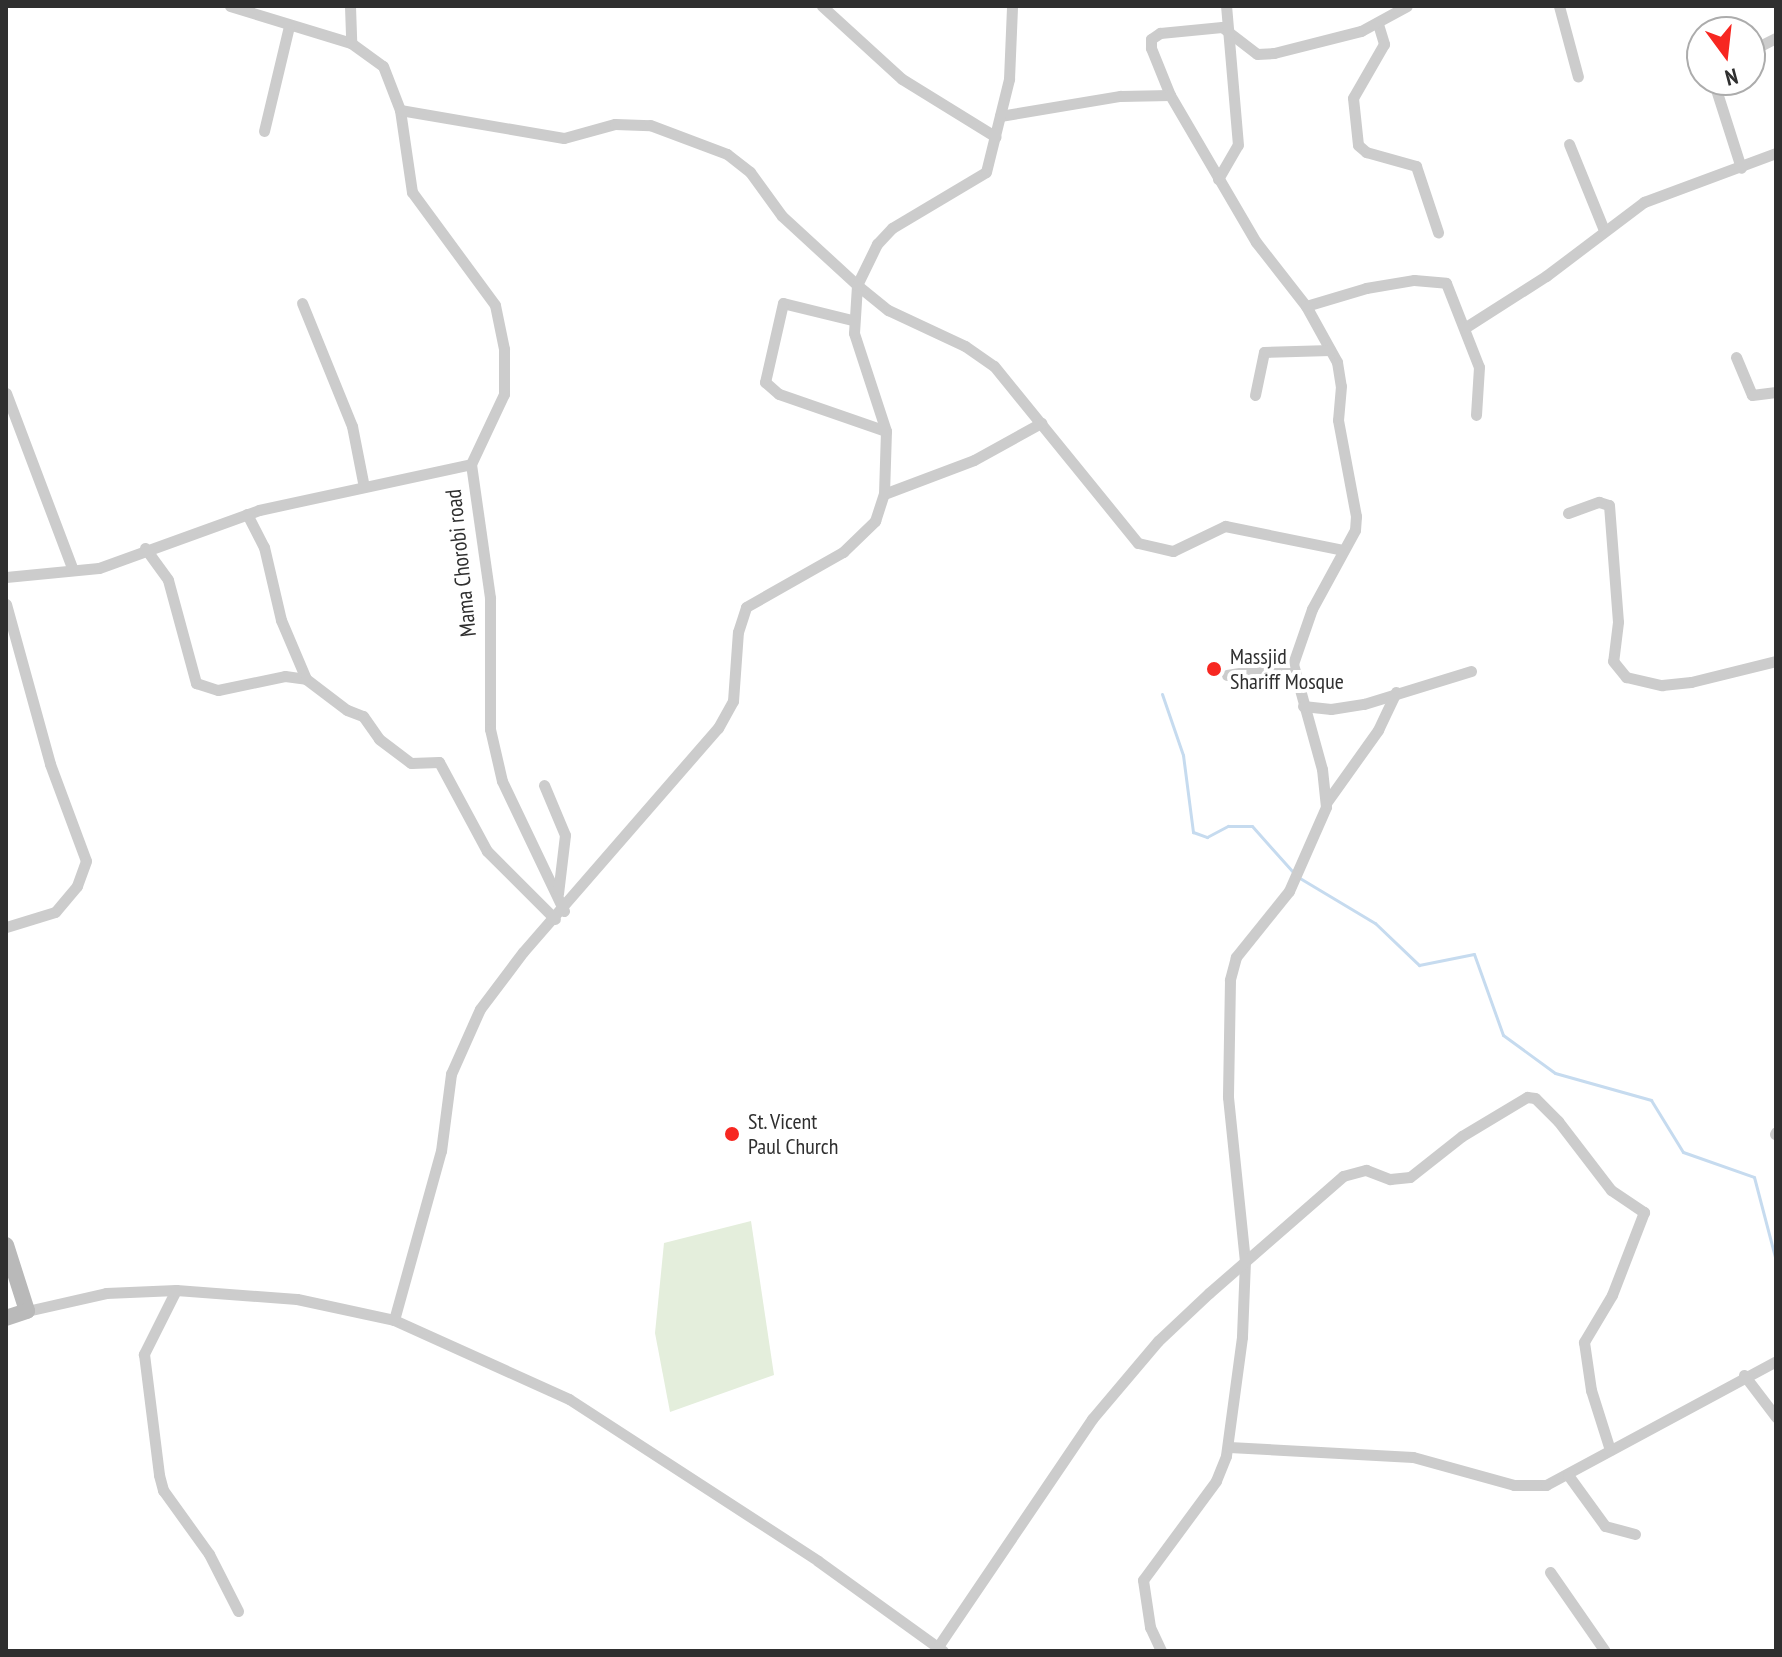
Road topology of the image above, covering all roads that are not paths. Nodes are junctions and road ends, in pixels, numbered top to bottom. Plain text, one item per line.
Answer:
1 (230, 6) edge
2 (350, 6) edge
3 (1012, 6) edge
4 (1407, 6) edge
5 (1559, 6) edge
6 (1226, 7) edge
7 (830, 9) edge
8 (1378, 24) junction
9 (1212, 25) junction
10 (289, 26) junction
11 (1228, 29) junction
12 (351, 43) junction
13 (1578, 77) dead end
14 (1170, 95) junction
15 (1718, 96) edge
16 (400, 110) junction
17 (1000, 116) junction
18 (264, 131) dead end
19 (996, 137) junction
20 (1569, 144) dead end
21 (1776, 153) edge
22 (1741, 168) junction
23 (1218, 179) junction
24 (1604, 230) junction
25 (1438, 232) dead end
26 (857, 285) junction
27 (302, 303) dead end
28 (1306, 306) junction
29 (852, 320) junction
30 (1466, 327) junction
31 (1330, 350) junction
32 (1736, 357) dead end
33 (1776, 392) edge
34 (6, 393) edge
35 (1255, 395) dead end
36 (1476, 415) dead end
37 (1041, 423) junction
38 (886, 431) junction
39 (471, 464) junction
40 (364, 487) junction
41 (884, 494) junction
42 (1568, 513) dead end
43 (247, 514) junction
44 (145, 548) junction
45 (1343, 550) junction
46 (73, 570) junction
47 (6, 577) edge
48 (6, 604) edge
49 (1776, 661) edge
50 (1293, 664) junction
51 (1471, 671) dead end
52 (1227, 675) dead end
53 (306, 679) junction
54 (1396, 692) junction
55 (1303, 706) junction
56 (544, 785) dead end
57 (1326, 803) junction
58 (558, 894) junction
59 (559, 915) junction
60 (6, 927) edge
61 (6, 1245) edge
62 (1245, 1261) junction
63 (176, 1290) junction
64 (27, 1311) junction
65 (6, 1318) edge
66 (394, 1320) junction
67 (1776, 1361) edge
68 (1744, 1375) junction
69 (1776, 1417) edge
70 (1229, 1447) junction
71 (1610, 1450) junction
72 (1568, 1475) junction
73 (1635, 1534) dead end
74 (1550, 1572) dead end
75 (238, 1611) dead end
76 (940, 1650) edge
77 (1161, 1651) edge
78 (1605, 1651) edge

1 - 10 street, Mama Chorobi road
2 - 12 street
3 - 17 street
4 - 8 street
5 - 13 street
6 - 9 street
6 - 11 street
7 - 19 street
8 - 11 street
8 - 25 street
9 - 11 street
9 - 14 street
10 - 12 street, Mama Chorobi road
10 - 18 street
11 - 23 street
12 - 16 street, Mama Chorobi road
14 - 17 street
14 - 23 street
15 - 22 street
16 - 26 street
16 - 39 street, Mama Chorobi road
17 - 19 street
19 - 26 street
20 - 24 street
21 - 22 street
22 - 24 street
23 - 28 street
24 - 30 street
26 - 29 street
26 - 37 street
27 - 40 street
28 - 30 street
28 - 31 street
29 - 38 street
29 - 38 street
30 - 36 street
31 - 35 street
31 - 45 street
32 - 33 street
34 - 46 street
37 - 41 street
37 - 45 street
38 - 41 street
39 - 40 street
39 - 58 street, Mama Chorobi road
40 - 43 street
41 - 59 street
42 - 49 street
43 - 44 street
43 - 53 street
44 - 46 street
44 - 53 street
45 - 50 street
46 - 47 street
48 - 60 street
50 - 52 street
50 - 55 street
51 - 54 street
53 - 59 street
54 - 55 street
54 - 57 street
55 - 57 street
56 - 58 street
57 - 62 street
58 - 59 street, Mama Chorobi road
59 - 66 street
61 - 64 street
62 - 70 street
62 - 71 street
62 - 76 street
63 - 64 street
63 - 66 street
63 - 75 street
64 - 65 street
66 - 76 street
67 - 68 street
68 - 69 street
68 - 71 street
70 - 72 street
70 - 77 street
71 - 72 street
72 - 73 street
74 - 78 street

